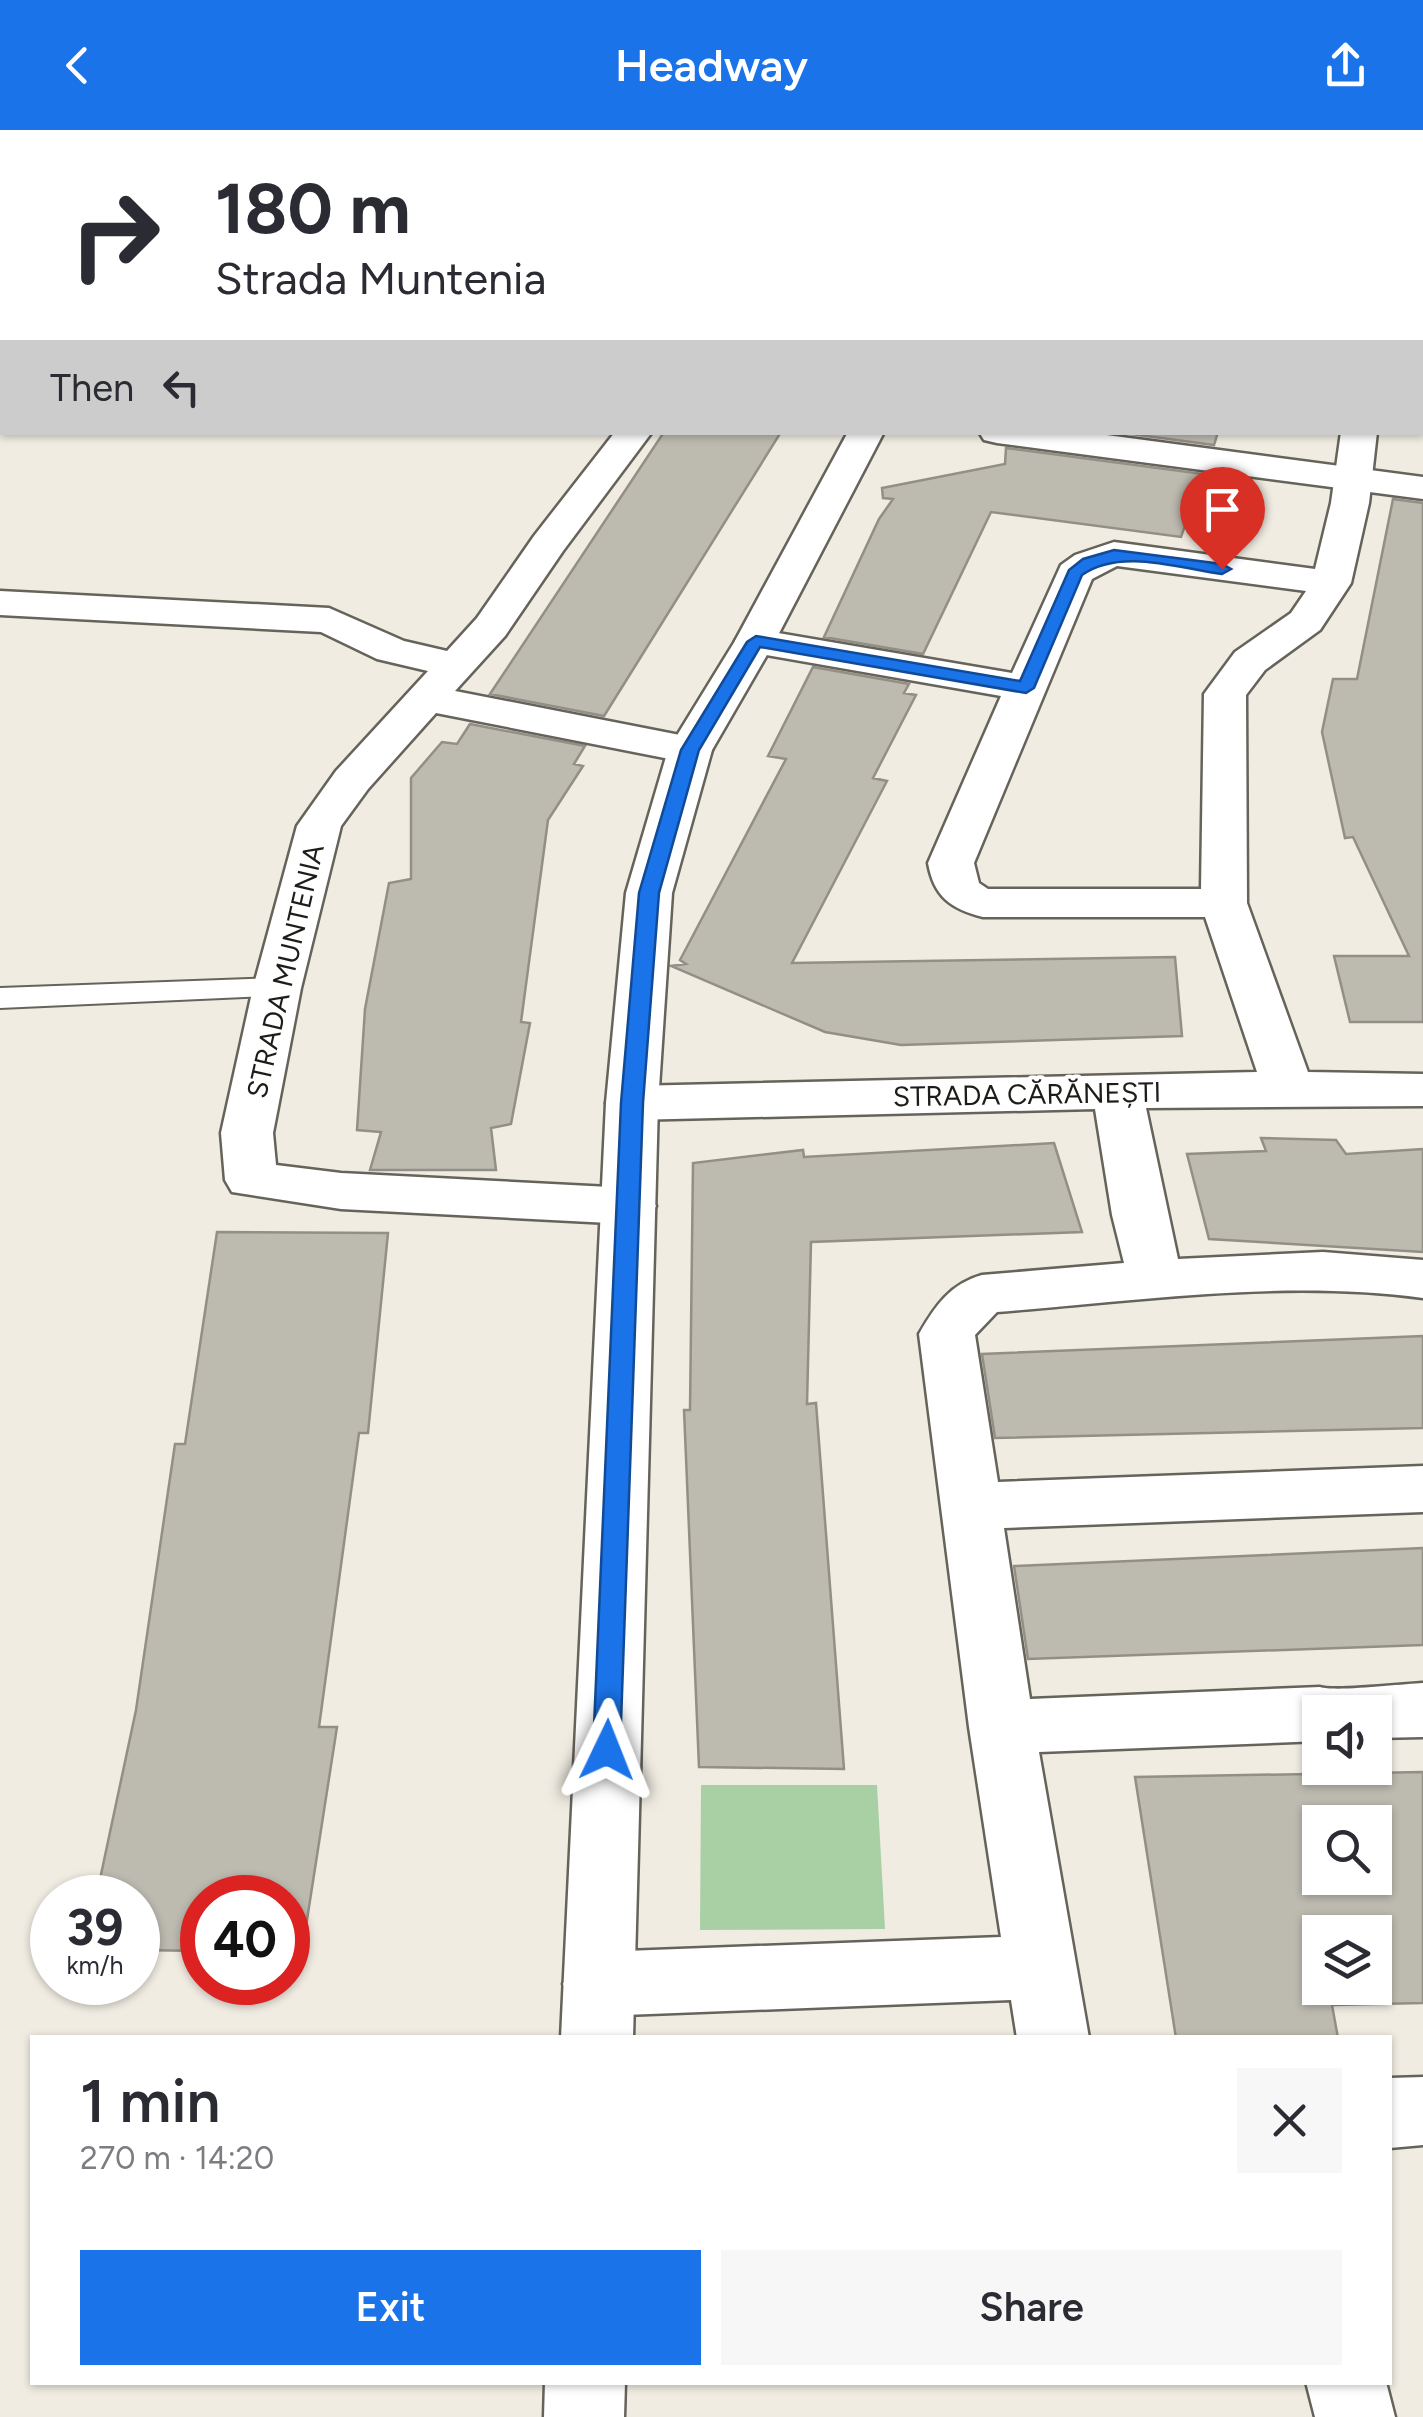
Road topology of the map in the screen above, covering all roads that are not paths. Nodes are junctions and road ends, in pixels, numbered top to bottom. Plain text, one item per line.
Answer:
1 (632, 435) edge
2 (864, 435) edge
3 (1020, 435) edge
4 (1358, 435) edge
5 (1351, 478) junction
6 (1423, 488) edge
7 (1331, 583) junction
8 (0, 603) edge
9 (756, 642) junction
10 (441, 682) junction
11 (1026, 688) junction
12 (690, 750) junction
13 (1224, 903) junction
14 (276, 988) junction
15 (0, 998) edge
16 (1288, 1088) junction
17 (1423, 1090) edge
18 (1118, 1091) junction
19 (632, 1103) junction
20 (629, 1206) junction
21 (1423, 1278) edge
22 (1156, 1280) junction
23 (1423, 1489) edge
24 (971, 1506) junction
25 (1423, 1710) edge
26 (1392, 1711) edge
27 (1302, 1715) edge
28 (1002, 1728) junction
29 (1040, 1968) junction
30 (598, 2011) edge
31 (1052, 2035) edge
32 (1423, 2111) edge
33 (1392, 2112) edge
34 (585, 2385) edge
35 (1347, 2385) edge
36 (584, 2417) edge
37 (1355, 2417) edge

1 - 10 street, STRADA MUNTENIA
2 - 9 street
3 - 5 street
4 - 5 street
5 - 6 street
5 - 7 street
7 - 11 street
7 - 13 street
8 - 10 street
9 - 11 street
9 - 12 street
10 - 12 street
10 - 14 street, STRADA MUNTENIA
11 - 13 street
12 - 19 street
13 - 16 street
14 - 15 lane
14 - 20 street, STRADA MUNTENIA
16 - 17 street, STRADA CĂRĂNEȘTI
16 - 18 street, STRADA CĂRĂNEȘTI
18 - 19 street, STRADA CĂRĂNEȘTI
18 - 22 street
19 - 20 street
20 - 30 street
21 - 22 street
22 - 24 street
23 - 24 street
24 - 28 street
25 - 26 street
27 - 28 street
28 - 29 street
29 - 30 street
29 - 31 street
32 - 33 street
34 - 36 street
35 - 37 street

